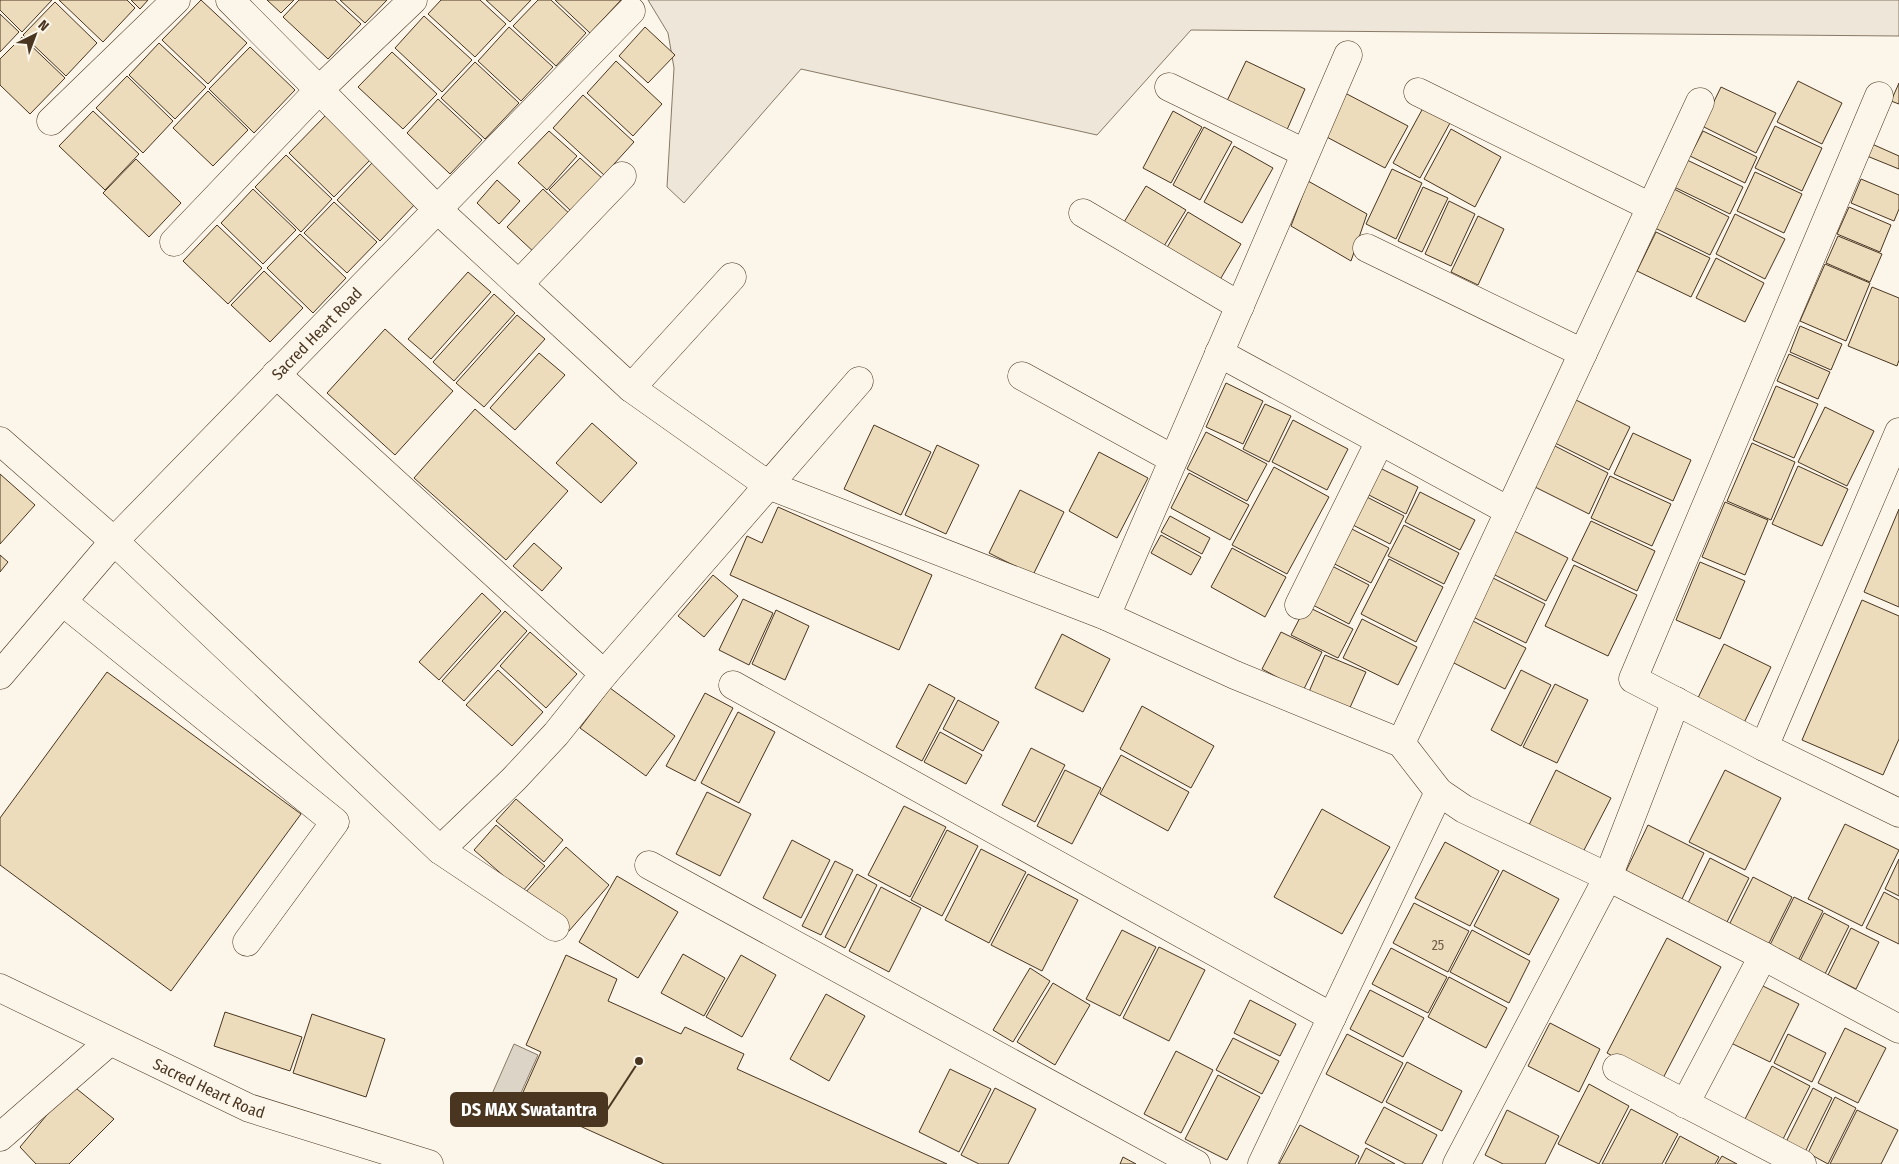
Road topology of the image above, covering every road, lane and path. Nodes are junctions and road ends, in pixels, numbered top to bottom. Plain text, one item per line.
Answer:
1 (176, 0) edge
2 (230, 0) edge
3 (413, 0) edge
4 (631, 11) dead end
5 (1348, 55) dead end
6 (1169, 87) dead end
7 (319, 90) junction
8 (1418, 92) dead end
9 (1879, 96) dead end
10 (1700, 102) dead end
11 (51, 121) dead end
12 (1305, 153) junction
13 (622, 176) dead end
14 (1651, 207) junction
15 (437, 209) junction
16 (1083, 213) dead end
17 (174, 242) dead end
18 (1367, 248) dead end
19 (732, 277) dead end
20 (519, 284) junction
21 (1240, 306) junction
22 (1219, 353) junction
23 (1583, 353) junction
24 (276, 374) junction
25 (1022, 376) dead end
26 (859, 381) dead end
27 (631, 388) junction
28 (1899, 432) edge
29 (0, 441) edge
30 (1380, 441) junction
31 (1173, 459) junction
32 (768, 485) junction
33 (1509, 511) junction
34 (114, 541) junction
35 (63, 602) junction
36 (1300, 605) dead end
37 (1106, 616) junction
38 (604, 674) junction
39 (0, 675) edge
40 (733, 685) dead end
41 (1676, 701) junction
42 (1401, 743) junction
43 (1764, 747) junction
44 (1439, 792) junction
45 (1899, 813) edge
46 (440, 850) junction
47 (649, 865) dead end
48 (1608, 877) junction
49 (555, 927) dead end
50 (247, 942) dead end
51 (1763, 956) junction
52 (0, 988) edge
53 (1332, 1017) junction
54 (1899, 1029) edge
55 (109, 1042) junction
56 (1617, 1068) dead end
57 (1685, 1104) junction
58 (0, 1137) edge
59 (429, 1164) edge
60 (1196, 1164) edge
61 (1262, 1164) edge
62 (1457, 1164) edge
63 (1802, 1164) edge

1 - 11 street
2 - 7 street
3 - 7 street
4 - 15 street, Sacred Heart Road
5 - 12 street
6 - 12 street
7 - 15 street
7 - 17 street
8 - 14 street
9 - 41 street
10 - 14 street
12 - 21 street
13 - 20 street
14 - 23 street
15 - 20 street
15 - 24 street, Sacred Heart Road
16 - 21 street
18 - 23 street
19 - 27 street
20 - 27 street
21 - 22 street
22 - 30 street
22 - 31 street
23 - 33 street
24 - 34 street, Sacred Heart Road
24 - 38 street
25 - 31 street
26 - 32 street
27 - 32 street
28 - 43 street
29 - 34 street
30 - 33 street
30 - 36 street
31 - 37 street
32 - 37 street
32 - 38 street
33 - 42 street
34 - 35 street, Sacred Heart Road
34 - 46 street
35 - 39 street, Sacred Heart Road
35 - 50 street
37 - 42 street
38 - 46 street
40 - 53 street
41 - 43 street
41 - 48 street
42 - 44 street
43 - 45 street
44 - 48 street
44 - 53 street
46 - 49 street
47 - 60 street
48 - 51 street
48 - 62 street
51 - 54 street
51 - 57 street
52 - 55 street, Sacred Heart Road
53 - 61 street
55 - 58 street
55 - 59 street, Sacred Heart Road
56 - 57 street
57 - 63 street

